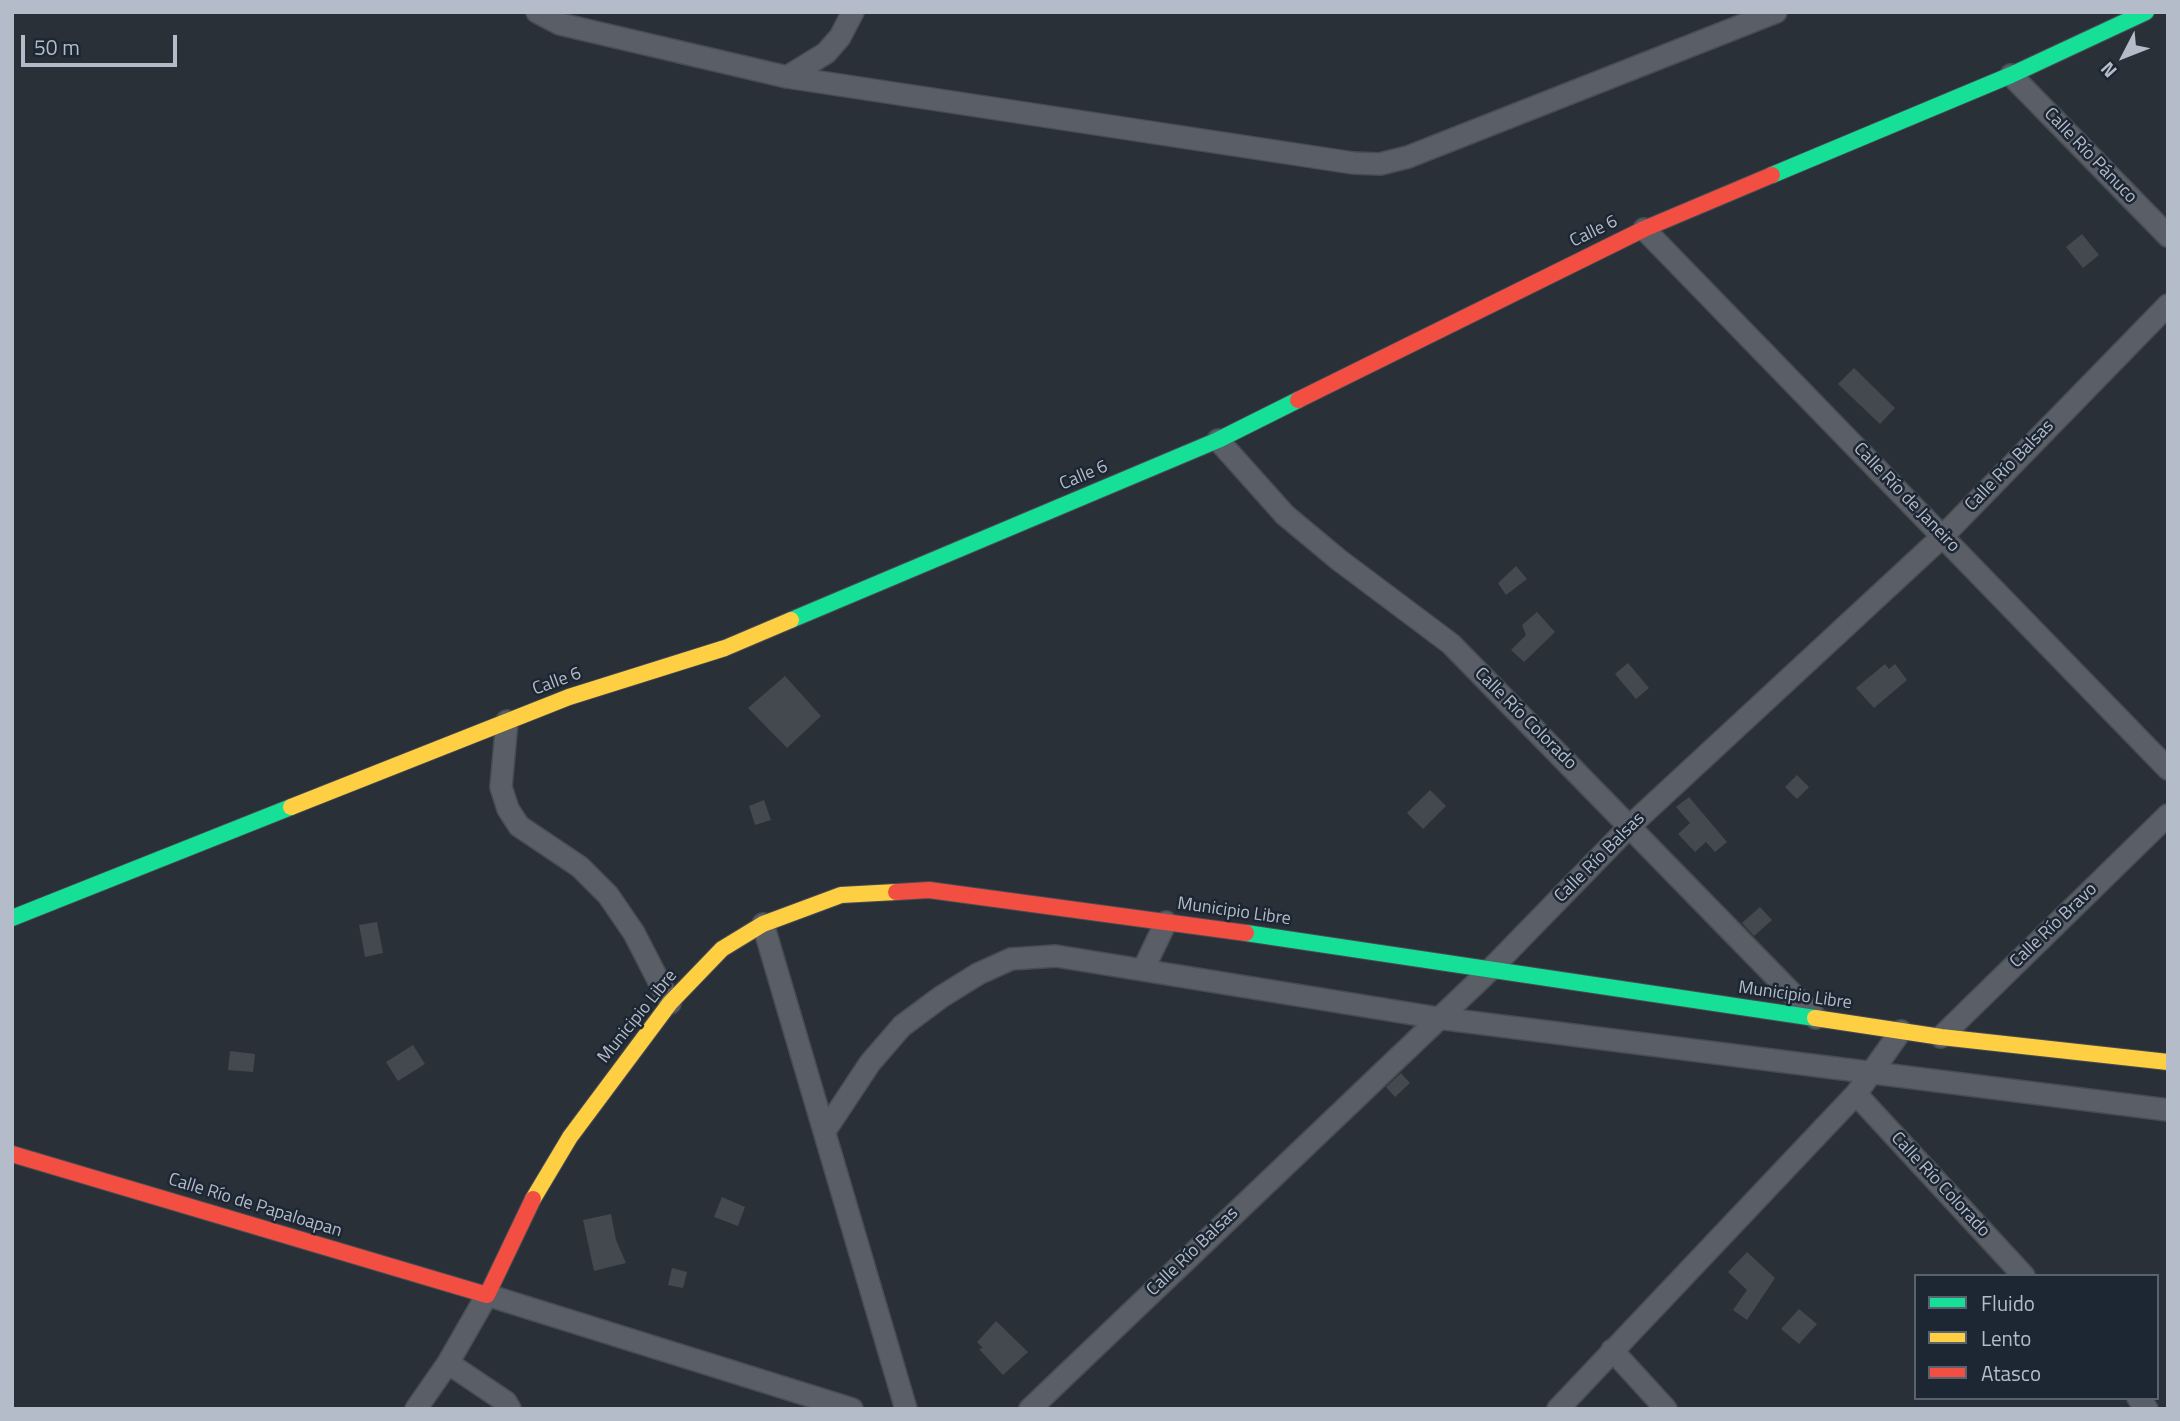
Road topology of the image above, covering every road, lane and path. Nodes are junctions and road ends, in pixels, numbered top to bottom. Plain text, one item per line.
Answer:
1 (537, 12) edge
2 (853, 12) edge
3 (1776, 12) edge
4 (2146, 12) edge
5 (2011, 75) junction
6 (787, 78) junction
7 (1644, 229) junction
8 (2168, 236) edge
9 (2168, 305) edge
10 (1218, 440) junction
11 (1942, 536) junction
12 (507, 721) junction
13 (2168, 769) edge
14 (2168, 816) edge
15 (1630, 826) junction
16 (12, 918) edge
17 (1166, 922) junction
18 (763, 924) junction
19 (1143, 970) junction
20 (1489, 971) junction
21 (670, 1003) junction
22 (1438, 1018) junction
23 (1816, 1018) junction
24 (1901, 1031) junction
25 (1941, 1037) junction
26 (2168, 1062) edge
27 (1873, 1071) junction
28 (1856, 1094) junction
29 (2168, 1110) edge
30 (825, 1130) junction
31 (12, 1154) edge
32 (2022, 1274) edge
33 (487, 1296) junction
34 (1612, 1350) junction
35 (448, 1363) junction
36 (416, 1409) edge
37 (510, 1409) edge
38 (852, 1409) edge
39 (906, 1409) edge
40 (1030, 1409) edge
41 (1558, 1409) edge
42 (1666, 1409) edge

1 - 6 street
2 - 6 street
3 - 6 street
4 - 5 street, Calle 6
5 - 7 street, Calle 6
5 - 8 street, Calle Río Pánuco
7 - 10 street, Calle 6
7 - 11 street, Calle Río de Janeiro
9 - 11 street, Calle Río Balsas
10 - 12 street, Calle 6
10 - 15 street, Calle Río Colorado
11 - 13 street, Calle Río de Janeiro
11 - 15 street, Calle Río Balsas
12 - 16 street, Calle 6
12 - 21 street
14 - 25 street, Calle Río Bravo
15 - 20 street, Calle Río Balsas
15 - 23 street, Calle Río Colorado
17 - 18 street, Municipio Libre
17 - 19 street
17 - 20 street, Municipio Libre
18 - 21 street, Municipio Libre
18 - 30 street
19 - 22 street
19 - 30 street
20 - 22 street, Calle Río Balsas
20 - 23 street, Municipio Libre
21 - 33 street, Municipio Libre
22 - 27 street
22 - 40 street, Calle Río Balsas
23 - 24 street, Municipio Libre
24 - 25 street, Municipio Libre
24 - 27 street
25 - 26 street, Municipio Libre
27 - 28 street
27 - 29 street
28 - 32 street, Calle Río Colorado
28 - 34 street
30 - 39 street
31 - 33 street, Calle Río de Papaloapan
33 - 35 street
33 - 38 street
34 - 41 street
34 - 42 street
35 - 36 street
35 - 37 street

